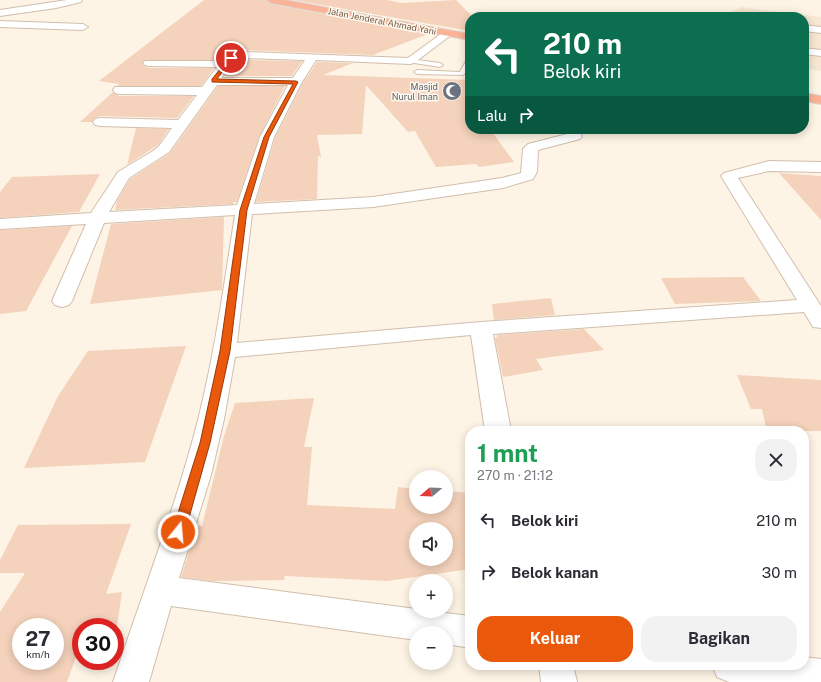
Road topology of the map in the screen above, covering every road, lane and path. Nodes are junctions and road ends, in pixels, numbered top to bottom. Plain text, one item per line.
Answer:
1 (78, 0) edge
2 (271, 0) edge
3 (0, 13) edge
4 (0, 24) edge
5 (83, 27) dead end
6 (809, 29) edge
7 (821, 30) edge
8 (448, 33) junction
9 (465, 36) edge
10 (809, 52) edge
11 (821, 53) edge
12 (313, 58) junction
13 (149, 63) dead end
14 (225, 64) junction
15 (414, 66) junction
16 (464, 68) joint
17 (213, 80) junction
18 (296, 82) junction
19 (118, 90) dead end
20 (206, 91) junction
21 (809, 98) edge
22 (821, 100) edge
23 (100, 122) dead end
24 (183, 124) junction
25 (575, 136) dead end
26 (821, 168) edge
27 (244, 210) junction
28 (97, 218) junction
29 (0, 224) edge
30 (62, 301) dead end
31 (809, 305) junction
32 (821, 322) edge
33 (481, 328) junction
34 (225, 351) junction
35 (497, 426) edge
36 (160, 590) junction
37 (465, 631) edge
38 (557, 670) edge
39 (771, 670) edge
40 (821, 676) edge
41 (131, 682) edge
42 (559, 682) edge

1 - 3 street
2 - 8 highway, Jalan Jenderal Ahmad Yani
4 - 5 street
6 - 7 street
8 - 9 highway, Jalan Jenderal Ahmad Yani
8 - 15 street
10 - 11 street
12 - 14 street
12 - 15 street
12 - 18 street
13 - 14 street
14 - 17 street
15 - 16 lane
15 - 16 lane
17 - 18 street
17 - 20 street
18 - 27 street
19 - 20 street
20 - 24 street
21 - 22 highway
23 - 24 street
24 - 28 street
25 - 27 street
26 - 31 street
27 - 28 street
27 - 34 street
28 - 29 street
28 - 30 street
31 - 32 street
31 - 33 street
33 - 34 street
33 - 35 street
34 - 36 street
36 - 37 street
36 - 41 street
38 - 42 street
39 - 40 street

